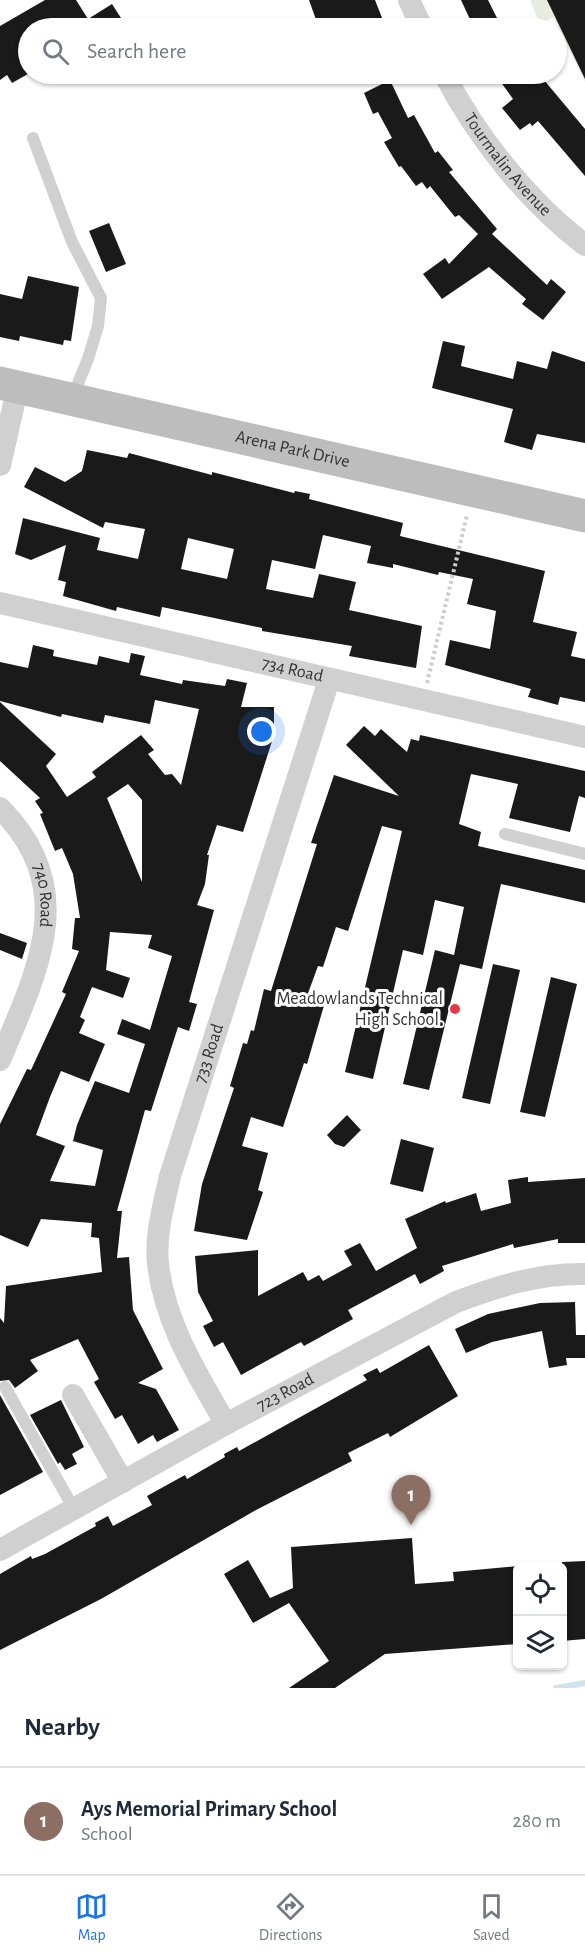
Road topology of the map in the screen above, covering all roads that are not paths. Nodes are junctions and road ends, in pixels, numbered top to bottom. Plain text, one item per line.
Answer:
1 (409, 0) edge
2 (417, 18) edge
3 (450, 84) edge
4 (33, 138) dead end
5 (585, 245) edge
6 (9, 384) edge
7 (71, 399) junction
8 (0, 465) edge
9 (585, 516) edge
10 (0, 603) edge
11 (328, 680) junction
12 (585, 737) edge
13 (0, 808) edge
14 (505, 834) dead end
15 (585, 854) edge
16 (0, 1060) edge
17 (585, 1274) edge
18 (5, 1387) dead end
19 (73, 1395) dead end
20 (226, 1424) junction
21 (123, 1482) junction
22 (74, 1509) junction
23 (0, 1550) edge

1 - 2 street
3 - 5 street, Tourmalin Avenue
4 - 7 lane
6 - 7 street, Arena Park Drive
6 - 8 street
7 - 9 street, Arena Park Drive
10 - 11 street, 734 Road
11 - 12 street, 734 Road
11 - 20 street, 733 Road
13 - 16 street, 740 Road
14 - 15 lane
17 - 20 street, 723 Road
18 - 22 lane
19 - 21 street
20 - 21 street, 723 Road
21 - 22 street, 723 Road
22 - 23 street, 723 Road

